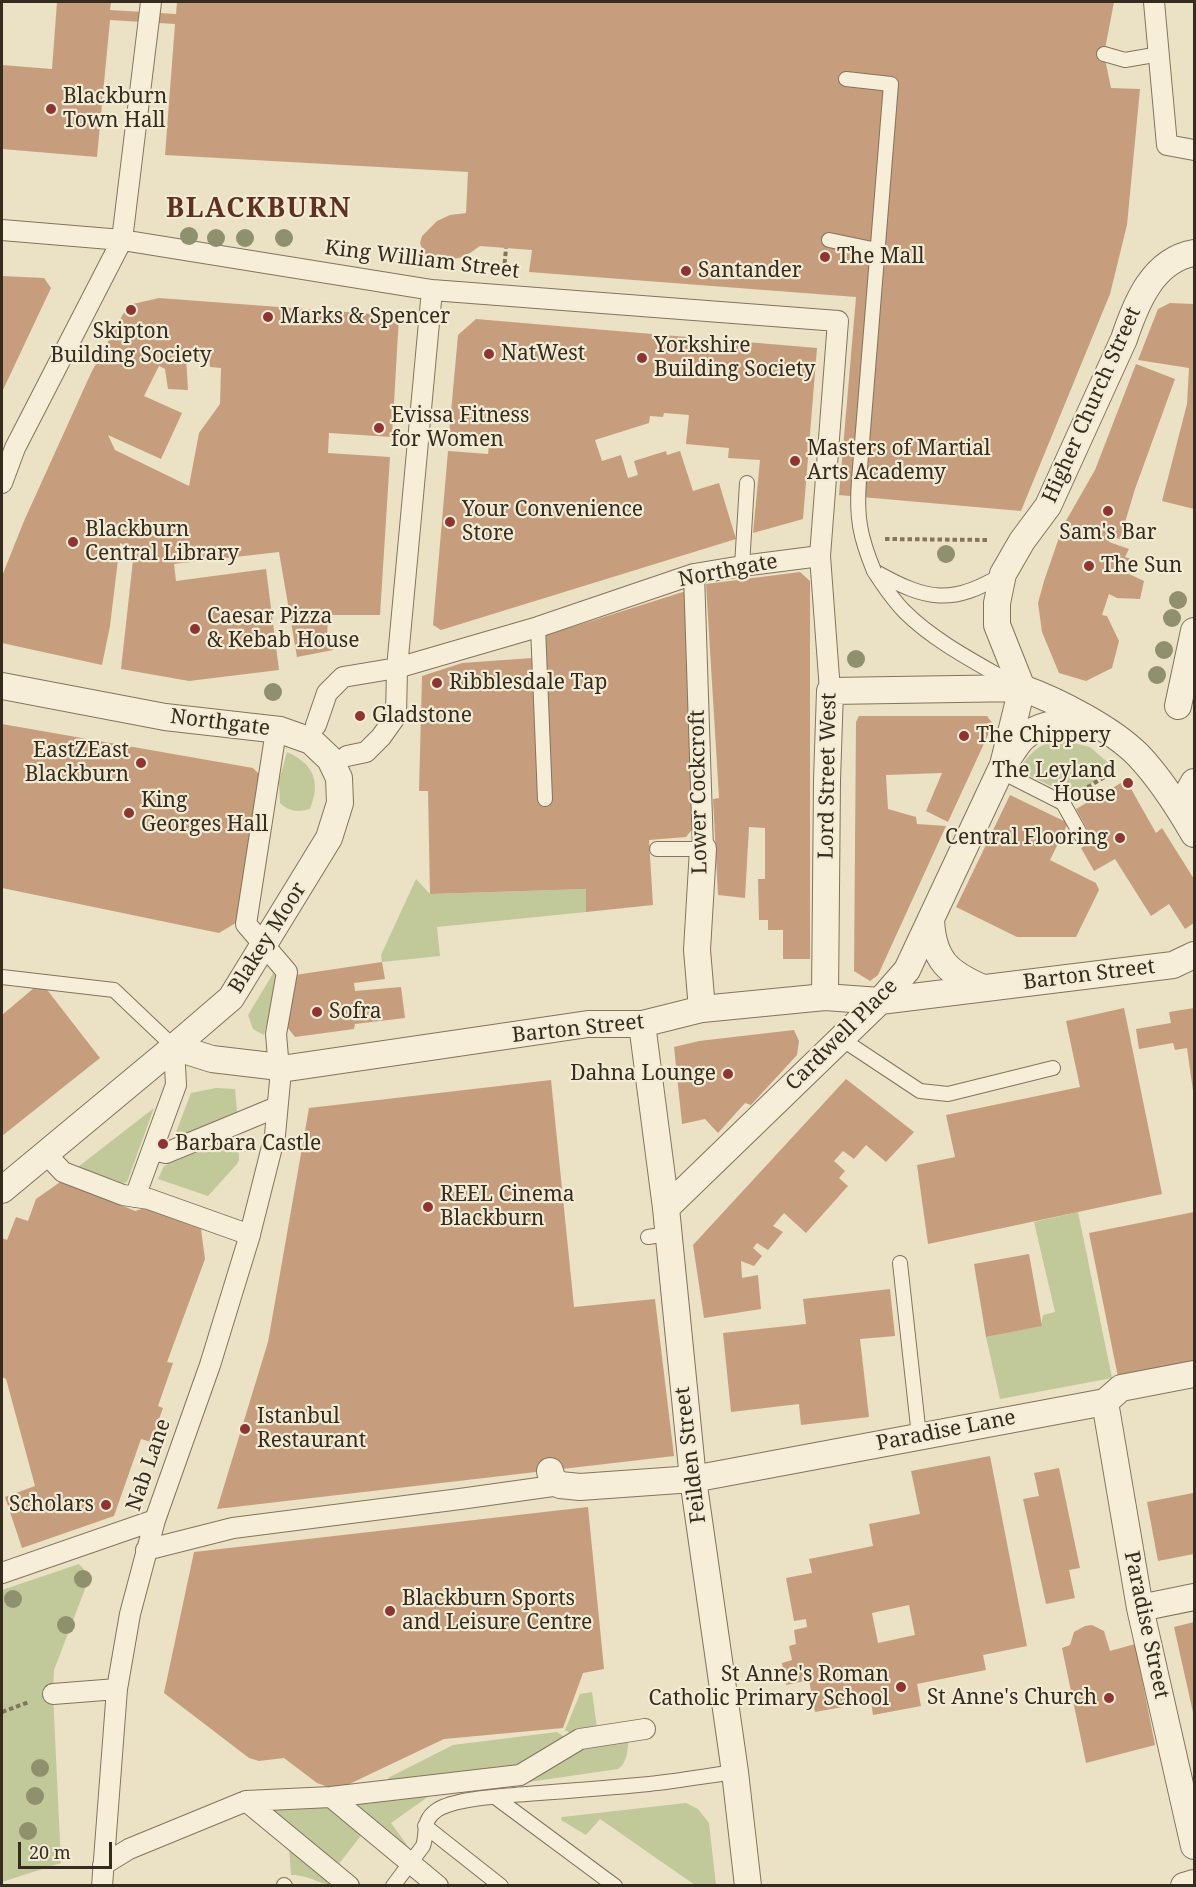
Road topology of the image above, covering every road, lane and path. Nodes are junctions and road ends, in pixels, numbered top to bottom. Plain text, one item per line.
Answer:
1 (152, 2) edge
2 (1154, 2) edge
3 (1104, 54) dead end
4 (1160, 54) junction
5 (846, 80) dead end
6 (1194, 150) edge
7 (2, 230) edge
8 (122, 240) junction
9 (829, 240) dead end
10 (877, 250) junction
11 (1194, 253) edge
12 (432, 290) junction
13 (838, 321) joint
14 (2, 483) edge
15 (747, 483) dead end
16 (875, 539) dead end
17 (1022, 541) junction
18 (820, 556) junction
19 (742, 566) junction
20 (874, 571) junction
21 (694, 574) junction
22 (1003, 574) junction
23 (538, 627) junction
24 (1193, 647) edge
25 (397, 668) junction
26 (2, 686) edge
27 (1022, 688) junction
28 (830, 691) junction
29 (1178, 706) dead end
30 (1093, 723) junction
31 (280, 730) junction
32 (314, 733) junction
33 (339, 758) junction
34 (1001, 768) junction
35 (1194, 782) edge
36 (545, 799) dead end
37 (1188, 823) edge
38 (1080, 835) dead end
39 (657, 849) dead end
40 (703, 849) junction
41 (931, 920) junction
42 (265, 944) junction
43 (1194, 955) edge
44 (2, 977) edge
45 (983, 988) junction
46 (825, 997) junction
47 (880, 1001) junction
48 (702, 1009) junction
49 (642, 1024) junction
50 (840, 1038) junction
51 (174, 1047) junction
52 (280, 1068) junction
53 (1053, 1068) dead end
54 (277, 1107) junction
55 (153, 1150) junction
56 (46, 1154) junction
57 (2, 1190) edge
58 (135, 1197) junction
59 (666, 1208) junction
60 (250, 1234) junction
61 (900, 1263) dead end
62 (1194, 1374) edge
63 (1105, 1402) junction
64 (919, 1436) junction
65 (555, 1478) joint
66 (693, 1479) junction
67 (155, 1520) junction
68 (146, 1550) junction
69 (2, 1573) edge
70 (1194, 1597) edge
71 (1140, 1608) junction
72 (117, 1689) junction
73 (53, 1694) dead end
74 (645, 1729) dead end
75 (735, 1772) junction
76 (331, 1797) junction
77 (495, 1797) junction
78 (246, 1801) junction
79 (425, 1827) junction
80 (1194, 1846) edge
81 (410, 1863) junction
82 (103, 1865) junction
83 (1194, 1883) edge
84 (102, 1886) edge
85 (349, 1886) edge
86 (393, 1886) edge
87 (438, 1886) edge
88 (501, 1886) edge
89 (615, 1886) edge
90 (748, 1886) edge
91 (1184, 1886) edge

1 - 8 street
2 - 4 street
3 - 4 lane
4 - 6 street
5 - 10 lane
7 - 8 street, King William Street
8 - 12 street, King William Street
8 - 14 street
9 - 10 lane
10 - 20 lane, bridge
11 - 17 street, Higher Church Street
12 - 13 street, King William Street
12 - 25 street
13 - 18 street, Lord Street West
15 - 19 lane
16 - 17 path
17 - 22 street, Higher Church Street
18 - 19 street, Northgate
18 - 28 street, Lord Street West
19 - 21 street, Northgate
20 - 22 lane
20 - 27 lane
21 - 23 street, Northgate
21 - 40 street, Lower Cockcroft
22 - 27 street, Higher Church Street
23 - 25 street, Northgate
23 - 36 lane
24 - 29 street
25 - 32 street, Northgate
25 - 33 street
26 - 31 street, Northgate
27 - 28 street
27 - 30 street
27 - 34 street, Cardwell Place
28 - 46 street, Lord Street West
30 - 34 street, Cardwell Place
30 - 37 street
31 - 32 street, Northgate
31 - 42 street, Nab Lane
32 - 33 street, Blakey Moor
33 - 42 street, Blakey Moor
34 - 38 lane
34 - 41 street, Cardwell Place
35 - 37 street
39 - 40 lane
40 - 48 street, Lower Cockcroft
41 - 45 street
41 - 47 street, Cardwell Place
42 - 51 street, Blakey Moor
42 - 52 street, Nab Lane
43 - 45 street, Barton Street
44 - 51 lane
45 - 47 street, Barton Street
46 - 47 street, Barton Street
46 - 48 street, Barton Street
47 - 50 street, Cardwell Place
48 - 49 street, Barton Street
49 - 52 street, Barton Street
49 - 59 street, Feilden Street
50 - 53 lane
50 - 59 street, Cardwell Place
51 - 52 street, Barton Street
51 - 55 street
51 - 56 street, Blakey Moor
52 - 54 street, Nab Lane
54 - 55 street
54 - 60 street, Nab Lane
55 - 58 street
56 - 57 street, Blakey Moor
56 - 58 street
58 - 60 street
59 - 66 street, Feilden Street
60 - 67 street, Nab Lane
61 - 64 lane
62 - 63 street, Paradise Lane
63 - 64 street, Paradise Lane
63 - 71 street, Paradise Street
64 - 66 street, Paradise Lane
65 - 66 street, Paradise Lane
65 - 68 street
66 - 75 street, Feilden Street
67 - 68 street, Nab Lane
67 - 69 street
68 - 72 street, Nab Lane
70 - 71 street
71 - 80 street, Paradise Street
72 - 73 street
72 - 82 street, Nab Lane
74 - 76 street
75 - 77 lane
75 - 90 street, Feilden Street
76 - 78 street
76 - 81 street
77 - 79 lane
77 - 89 lane
78 - 82 street
78 - 85 street
79 - 81 lane
79 - 88 lane
81 - 86 lane
81 - 87 street
82 - 84 street, Nab Lane
83 - 91 street

